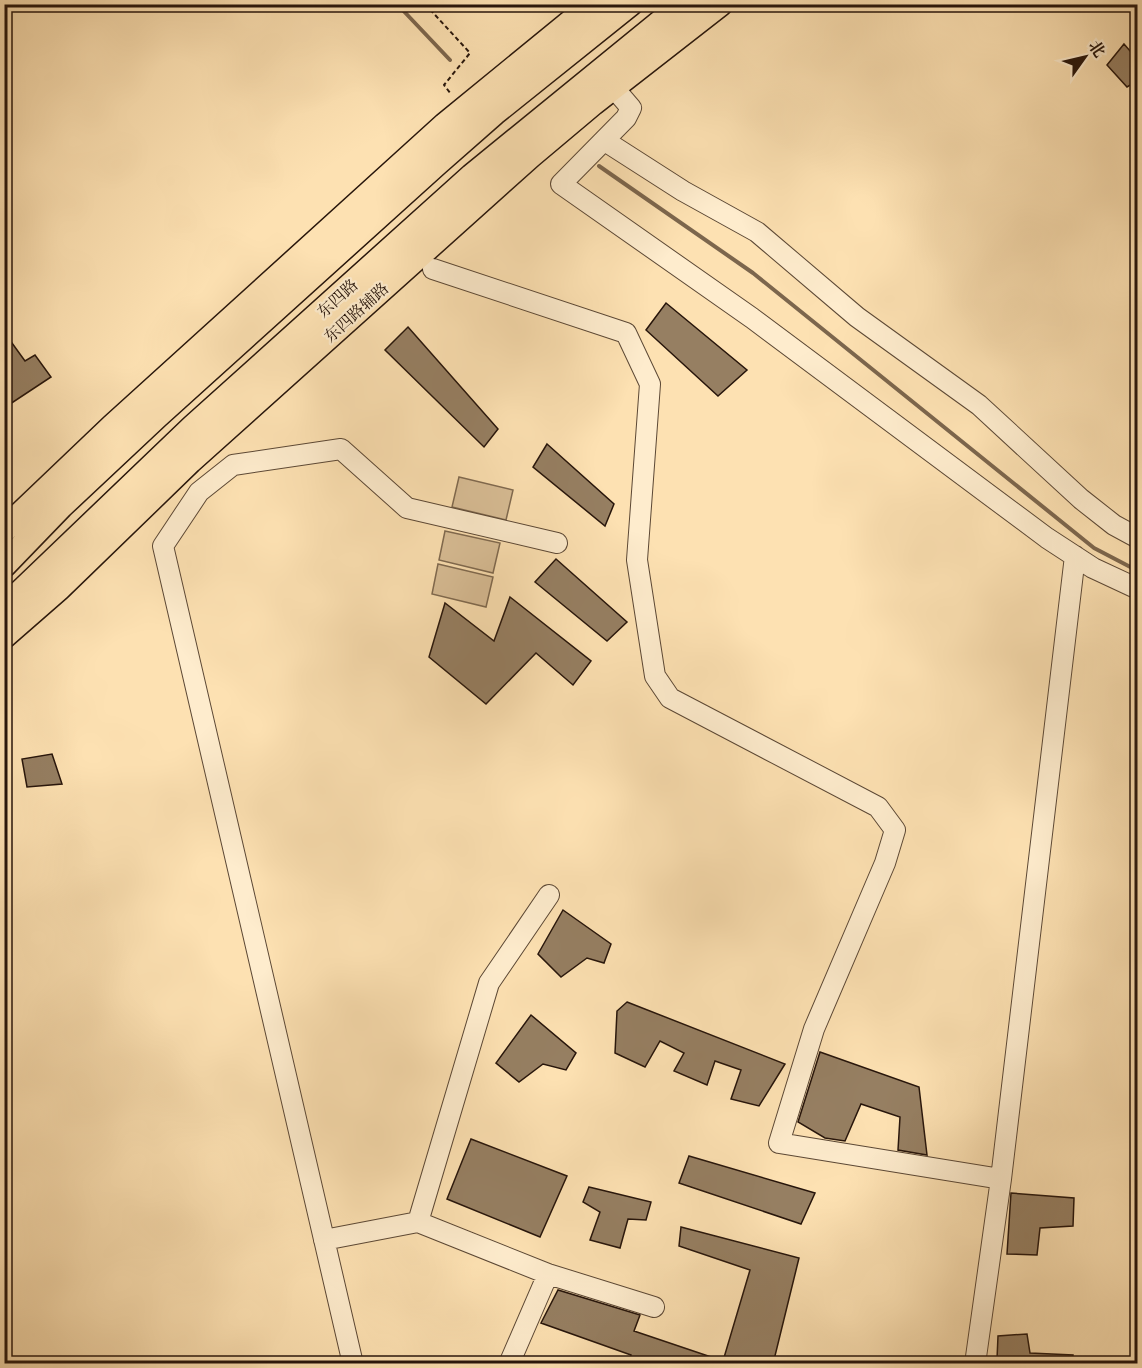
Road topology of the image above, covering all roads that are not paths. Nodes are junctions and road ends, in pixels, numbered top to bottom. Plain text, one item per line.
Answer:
1 (593, 4) edge
2 (630, 4) edge
3 (683, 4) edge
4 (720, 4) edge
5 (613, 87) junction
6 (605, 141) junction
7 (433, 269) dead end
8 (4, 530) edge
9 (1137, 538) edge
10 (557, 543) dead end
11 (1075, 556) junction
12 (4, 565) edge
13 (1137, 589) edge
14 (4, 608) edge
15 (4, 636) edge
16 (549, 895) dead end
17 (1001, 1179) junction
18 (418, 1222) junction
19 (324, 1240) junction
20 (548, 1274) junction
21 (654, 1307) dead end
22 (352, 1364) edge
23 (509, 1364) edge
24 (975, 1364) edge

1 - 8 main road
2 - 12 main road, 东四路
3 - 14 main road, 东四路
4 - 5 main road, 东四路辅路
5 - 6 street
5 - 15 main road, 东四路辅路
6 - 9 street
6 - 11 street
7 - 17 street
10 - 19 street
11 - 13 street
11 - 17 street
16 - 18 street
17 - 24 street
18 - 19 street
18 - 20 street
19 - 22 street
20 - 21 street
20 - 23 street

